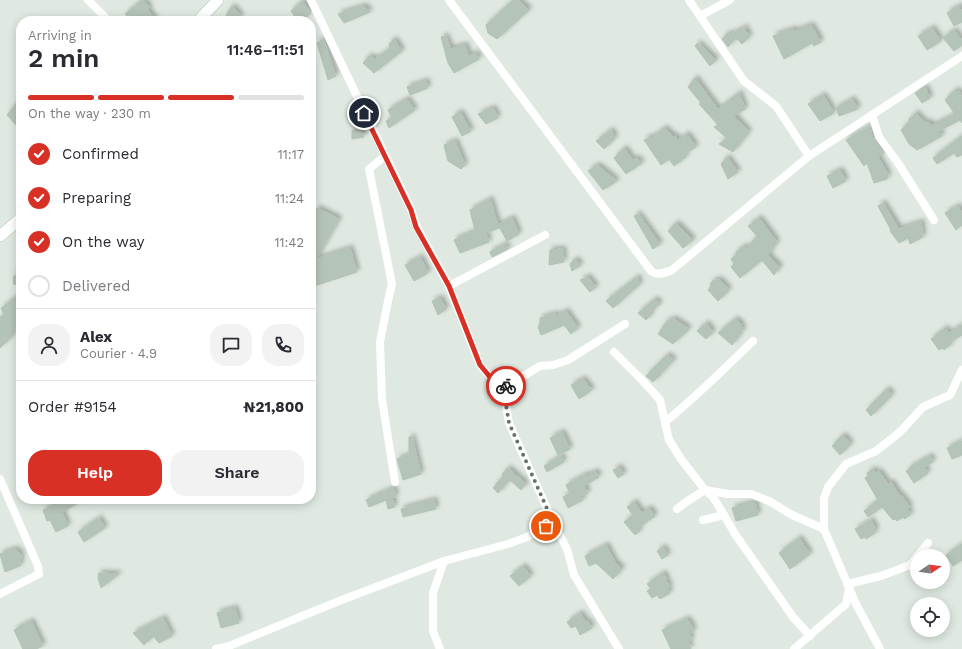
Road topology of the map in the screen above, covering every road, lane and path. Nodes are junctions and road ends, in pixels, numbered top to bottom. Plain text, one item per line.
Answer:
1 (88, 0) edge
2 (218, 0) edge
3 (311, 0) edge
4 (449, 0) edge
5 (689, 0) edge
6 (730, 0) edge
7 (104, 16) edge
8 (203, 16) edge
9 (700, 16) junction
10 (962, 56) edge
11 (872, 115) junction
12 (385, 156) junction
13 (809, 156) junction
14 (934, 220) dead end
15 (16, 222) edge
16 (545, 235) dead end
17 (0, 236) edge
18 (449, 286) junction
19 (625, 324) dead end
20 (753, 341) dead end
21 (614, 352) dead end
22 (962, 370) edge
23 (507, 386) junction
24 (665, 422) junction
25 (0, 479) edge
26 (395, 482) dead end
27 (705, 490) junction
28 (3, 492) edge
29 (677, 509) dead end
30 (724, 515) junction
31 (703, 520) dead end
32 (553, 522) junction
33 (824, 530) junction
34 (928, 543) dead end
35 (444, 561) junction
36 (848, 586) junction
37 (0, 594) edge
38 (810, 636) junction
39 (216, 649) edge
40 (440, 649) edge
41 (619, 649) edge
42 (794, 649) edge
43 (880, 649) edge

1 - 7 street
2 - 8 street
3 - 12 street
4 - 13 street
5 - 9 street
6 - 9 street
9 - 13 street
10 - 11 street
11 - 13 street
11 - 14 street
12 - 18 street
12 - 26 street
15 - 17 street
16 - 18 street
18 - 23 street
19 - 23 street
20 - 24 street
21 - 24 street
22 - 33 street
23 - 32 street
24 - 27 street
25 - 28 street
27 - 29 street
27 - 30 street
27 - 33 street
28 - 37 street
30 - 31 street
30 - 38 street
32 - 35 street
32 - 41 street
33 - 36 street
34 - 36 street
35 - 39 street
35 - 40 street
36 - 38 street
36 - 43 street
38 - 42 street

